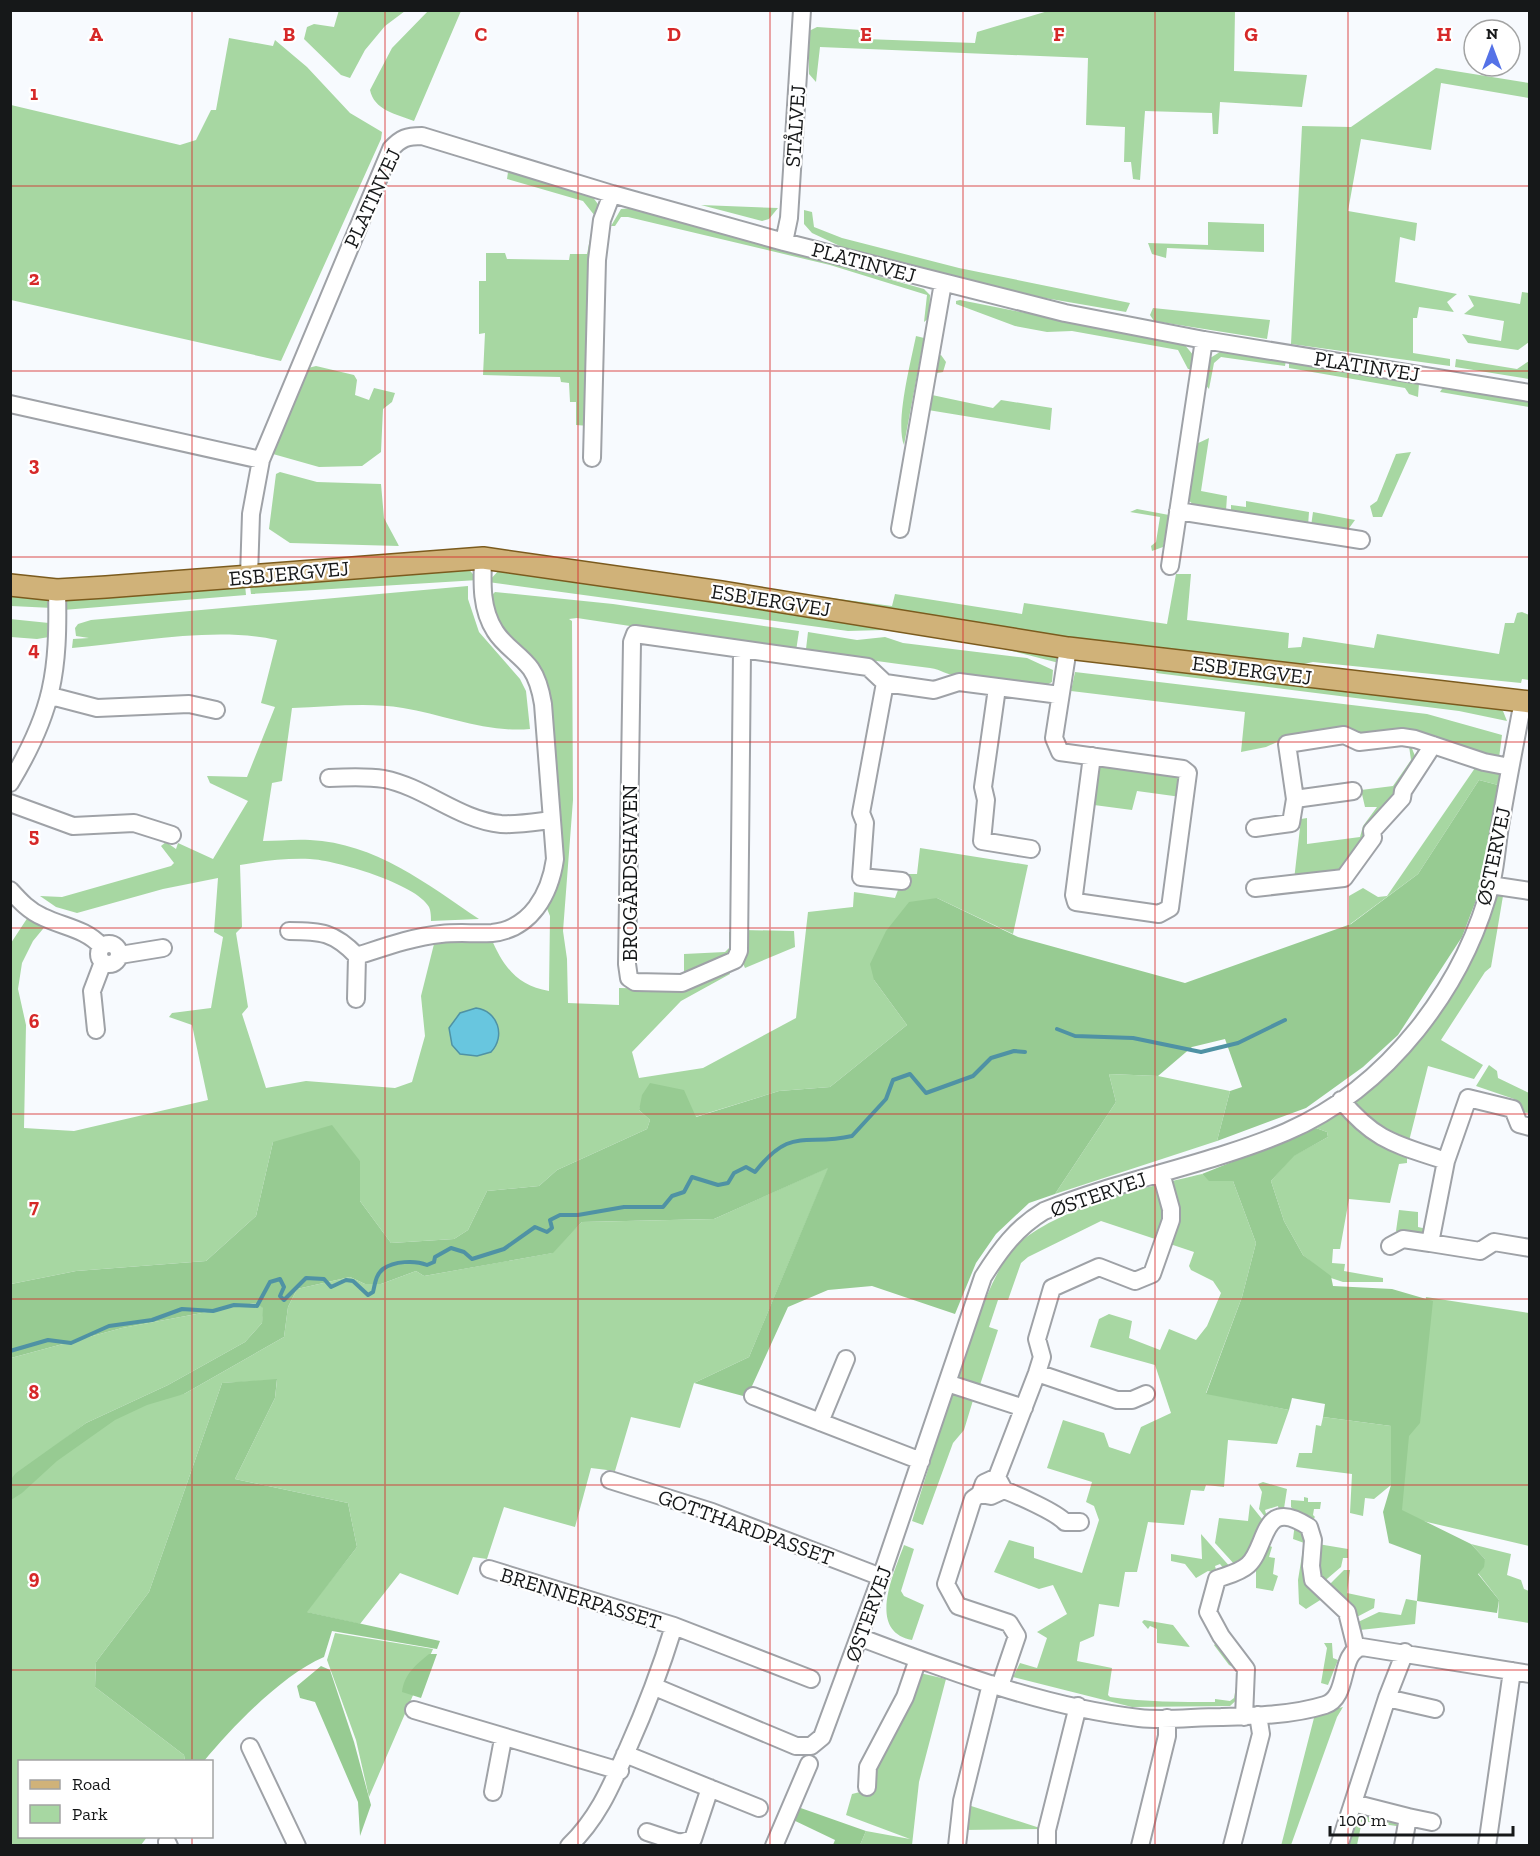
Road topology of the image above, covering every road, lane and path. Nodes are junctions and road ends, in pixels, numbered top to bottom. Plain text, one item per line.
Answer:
1 (802, 10) edge
2 (612, 194) junction
3 (784, 242) junction
4 (943, 283) junction
5 (1204, 340) junction
6 (1530, 393) edge
7 (10, 404) edge
8 (592, 458) dead end
9 (261, 460) junction
10 (1178, 511) junction
11 (900, 529) dead end
12 (1361, 540) dead end
13 (483, 558) junction
14 (1170, 566) dead end
15 (249, 576) junction
16 (10, 585) edge
17 (57, 590) junction
18 (1068, 648) junction
19 (742, 650) junction
20 (885, 683) junction
21 (997, 688) junction
22 (1060, 695) junction
23 (51, 696) junction
24 (1526, 701) edge
25 (216, 710) dead end
26 (1433, 745) junction
27 (1092, 756) junction
28 (1510, 767) junction
29 (329, 778) dead end
30 (10, 783) edge
31 (1353, 791) dead end
32 (1295, 799) junction
33 (10, 803) edge
34 (552, 820) junction
35 (1255, 828) dead end
36 (172, 835) dead end
37 (1031, 849) dead end
38 (903, 881) dead end
39 (1490, 885) junction
40 (1255, 888) dead end
41 (10, 890) edge
42 (1530, 891) edge
43 (289, 931) dead end
44 (163, 948) dead end
45 (102, 954) junction
46 (357, 956) junction
47 (356, 999) dead end
48 (96, 1030) dead end
49 (1341, 1100) junction
50 (1530, 1126) edge
51 (1446, 1161) junction
52 (1161, 1173) junction
53 (1430, 1243) junction
54 (1390, 1246) dead end
55 (1530, 1248) edge
56 (846, 1359) dead end
57 (1037, 1373) junction
58 (947, 1383) junction
59 (1146, 1394) dead end
60 (753, 1396) dead end
61 (1024, 1408) junction
62 (820, 1422) junction
63 (921, 1461) junction
64 (610, 1480) dead end
65 (1001, 1483) junction
66 (1080, 1522) dead end
67 (489, 1569) dead end
68 (881, 1577) junction
69 (674, 1626) junction
70 (859, 1637) junction
71 (1356, 1648) junction
72 (1405, 1652) junction
73 (918, 1659) junction
74 (1512, 1671) junction
75 (1530, 1674) edge
76 (811, 1679) dead end
77 (996, 1685) junction
78 (655, 1687) junction
79 (1387, 1698) junction
80 (1078, 1706) junction
81 (1435, 1709) dead end
82 (414, 1710) dead end
83 (1251, 1716) junction
84 (1167, 1718) junction
85 (503, 1738) junction
86 (250, 1747) dead end
87 (626, 1754) junction
88 (809, 1764) dead end
89 (620, 1771) junction
90 (867, 1787) dead end
91 (710, 1788) junction
92 (493, 1792) dead end
93 (1353, 1803) junction
94 (759, 1808) dead end
95 (1408, 1817) junction
96 (1432, 1822) dead end
97 (647, 1832) dead end
98 (576, 1843) edge
99 (297, 1845) edge
100 (774, 1845) edge
101 (957, 1845) edge
102 (1047, 1845) edge
103 (1140, 1845) edge
104 (1232, 1845) edge
105 (1339, 1845) edge
106 (1403, 1845) edge
107 (1487, 1845) edge

1 - 3 street, STÅLVEJ
2 - 3 street, PLATINVEJ
2 - 8 street
2 - 9 street, PLATINVEJ
3 - 4 street, PLATINVEJ
4 - 5 street, PLATINVEJ
4 - 11 street, PLATINVEJ
5 - 6 street, PLATINVEJ
5 - 10 street
7 - 9 street
9 - 15 street, PLATINVEJ
10 - 12 street
10 - 14 street
13 - 15 main road, ESBJERGVEJ
13 - 18 main road, ESBJERGVEJ
13 - 34 street
15 - 17 main road, ESBJERGVEJ
16 - 17 main road, ESBJERGVEJ
17 - 23 street
18 - 22 street
18 - 24 main road, ESBJERGVEJ
19 - 19 street, BROGÅRDSHAVEN
19 - 20 street, BROGÅRDSHAVEN
20 - 21 street, BROGÅRDSHAVEN
20 - 38 street
21 - 22 street, BROGÅRDSHAVEN
21 - 37 street
22 - 27 street
23 - 25 street
23 - 30 street
24 - 28 street, ØSTERVEJ
26 - 28 street
26 - 32 street
26 - 40 street
27 - 27 street
28 - 39 street, ØSTERVEJ
29 - 34 street
31 - 32 street
32 - 35 street
33 - 36 street
34 - 46 street
39 - 42 street
39 - 49 street, ØSTERVEJ
41 - 45 street
43 - 46 street
44 - 45 street
45 - 48 street
46 - 47 street
49 - 51 street
49 - 52 street, ØSTERVEJ
50 - 51 street
51 - 53 street
52 - 57 street
52 - 58 street, ØSTERVEJ
53 - 54 street
53 - 55 street
56 - 62 street
57 - 59 street
57 - 61 street
58 - 61 street
58 - 63 street, ØSTERVEJ
60 - 62 street
61 - 65 street
62 - 63 street
63 - 68 street, ØSTERVEJ
64 - 68 street, GOTTHARDPASSET
65 - 66 street
65 - 77 street
67 - 69 street, BRENNERPASSET
68 - 70 street, ØSTERVEJ
69 - 76 street, BRENNERPASSET
69 - 78 street, BRENNERPASSET
70 - 73 street
70 - 78 street, ØSTERVEJ
71 - 72 street
71 - 83 street
71 - 83 street
72 - 74 street
72 - 79 street
73 - 77 street
73 - 90 street
74 - 75 street
74 - 107 street
77 - 80 street
77 - 101 street
78 - 87 street, BRENNERPASSET
79 - 81 street
79 - 93 street
80 - 84 street
80 - 102 street
82 - 85 street
83 - 84 street
83 - 104 street
84 - 103 street
85 - 89 street
85 - 92 street
86 - 99 street
87 - 89 street, BRENNERPASSET
87 - 91 street
88 - 100 street
89 - 98 street, BRENNERPASSET
91 - 94 street
91 - 97 street
93 - 95 street
93 - 105 street
95 - 96 street
95 - 106 street

